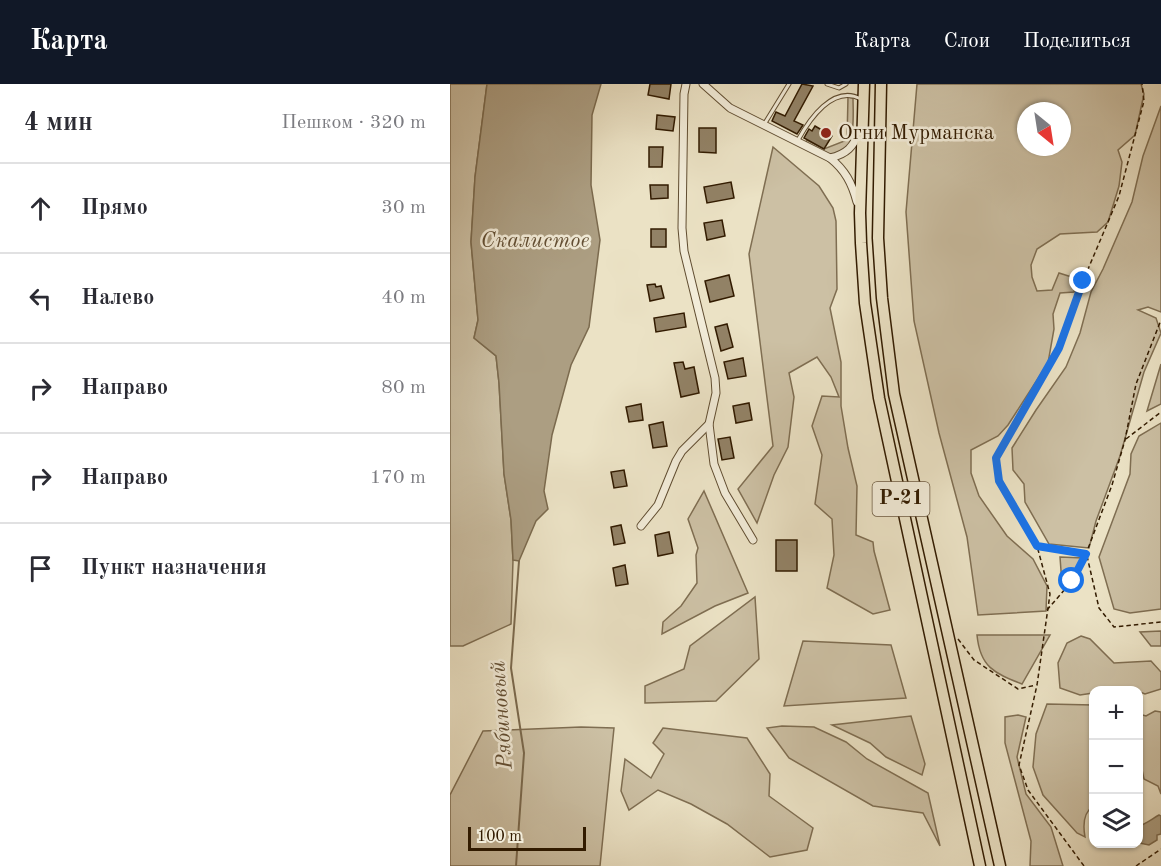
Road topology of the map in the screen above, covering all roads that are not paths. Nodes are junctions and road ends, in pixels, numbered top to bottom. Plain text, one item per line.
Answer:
1 (686, 84) edge
2 (703, 84) edge
3 (789, 84) edge
4 (826, 84) edge
5 (864, 84) edge
6 (881, 84) edge
7 (846, 86) edge
8 (839, 88) junction
9 (853, 92) dead end
10 (830, 94) dead end
11 (822, 101) dead end
12 (863, 103) junction
13 (764, 125) junction
14 (862, 127) junction
15 (797, 142) junction
16 (830, 158) junction
17 (860, 213) junction
18 (709, 424) junction
19 (641, 526) dead end
20 (753, 540) dead end
21 (980, 866) edge
22 (1000, 866) edge

1 - 18 street
2 - 13 street
3 - 13 lane
4 - 8 lane
5 - 12 main road, Р-21
6 - 22 main road, Р-21
7 - 8 lane
8 - 10 lane
9 - 12 lane
11 - 15 lane
12 - 14 main road, Р-21
13 - 15 street
14 - 16 street
14 - 17 main road, Р-21
15 - 16 street
16 - 17 street
17 - 21 main road, Р-21
18 - 19 street
18 - 20 street

